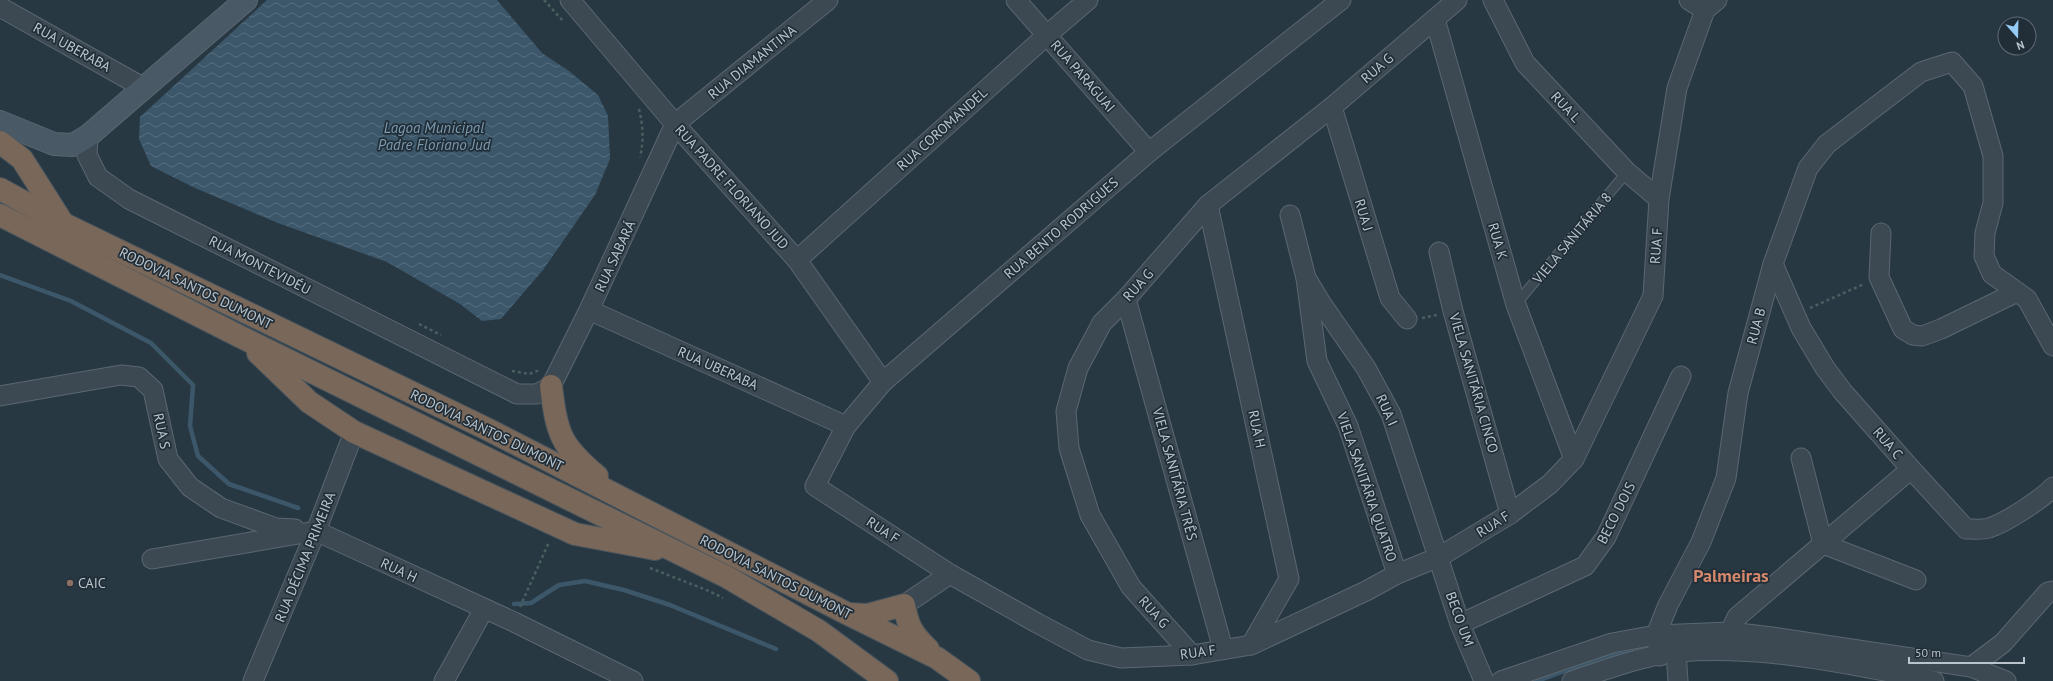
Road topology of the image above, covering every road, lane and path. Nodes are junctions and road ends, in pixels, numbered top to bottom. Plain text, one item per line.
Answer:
1 (246, 0) edge
2 (544, 0) edge
3 (570, 0) edge
4 (828, 0) edge
5 (1016, 0) edge
6 (1088, 0) edge
7 (1341, 0) edge
8 (1457, 0) edge
9 (1493, 0) edge
10 (1688, 0) edge
11 (1711, 5) edge
12 (0, 7) edge
13 (1435, 19) junction
14 (565, 23) dead end
15 (1047, 35) junction
16 (144, 88) junction
17 (638, 106) dead end
18 (1332, 108) junction
19 (0, 122) edge
20 (675, 124) junction
21 (88, 136) junction
22 (0, 142) edge
23 (1149, 152) junction
24 (638, 163) dead end
25 (1628, 172) junction
26 (0, 189) edge
27 (1659, 199) junction
28 (1208, 205) junction
29 (0, 215) edge
30 (1290, 215) dead end
31 (64, 224) junction
32 (0, 232) edge
33 (1881, 233) dead end
34 (70, 251) junction
35 (1439, 252) dead end
36 (797, 260) junction
37 (1773, 264) junction
38 (1879, 277) junction
39 (1306, 278) junction
40 (2016, 292) junction
41 (1126, 299) junction
42 (1516, 305) junction
43 (590, 310) junction
44 (1453, 311) junction
45 (1795, 315) junction
46 (1407, 318) joint
47 (412, 320) dead end
48 (239, 336) junction
49 (446, 338) dead end
50 (2053, 346) edge
51 (506, 368) dead end
52 (1681, 376) dead end
53 (547, 378) junction
54 (883, 382) junction
55 (0, 396) edge
56 (846, 426) junction
57 (354, 432) junction
58 (1801, 458) dead end
59 (1574, 459) junction
60 (1911, 469) junction
61 (815, 486) joint
62 (2053, 487) edge
63 (626, 500) junction
64 (1510, 514) junction
65 (556, 525) junction
66 (316, 531) junction
67 (1823, 544) junction
68 (681, 554) junction
69 (1438, 557) junction
70 (152, 560) dead end
71 (649, 567) dead end
72 (950, 574) junction
73 (1397, 574) junction
74 (1916, 580) dead end
75 (2053, 591) edge
76 (728, 601) dead end
77 (904, 605) junction
78 (484, 609) junction
79 (519, 610) dead end
80 (846, 613) junction
81 (1460, 624) junction
82 (1730, 632) junction
83 (1656, 635) junction
84 (1251, 645) junction
85 (1223, 649) junction
86 (1668, 654) junction
87 (1192, 655) junction
88 (937, 658) junction
89 (1971, 667) junction
90 (253, 681) edge
91 (444, 681) edge
92 (633, 681) edge
93 (887, 681) edge
94 (969, 681) edge
95 (1484, 681) edge
96 (1501, 681) edge
97 (1572, 681) edge
98 (1678, 681) edge
99 (1934, 681) edge
100 (2006, 681) edge

1 - 16 street
2 - 14 path
3 - 20 street, RUA PADRE FLORIANO JUD
4 - 20 street, RUA DIAMANTINA
5 - 15 street, RUA PARAGUAI
6 - 15 street, RUA COROMANDEL
7 - 23 street, RUA BENTO RODRIGUES
8 - 13 street, RUA G
9 - 25 street, RUA L
10 - 11 street
11 - 27 street, RUA F
12 - 16 street, RUA UBERABA
13 - 18 street, RUA G
13 - 42 street, RUA K
15 - 23 street, RUA PARAGUAI
15 - 36 street, RUA COROMANDEL
16 - 21 street
17 - 24 path
18 - 28 street, RUA G
18 - 46 street, RUA J
19 - 21 street
20 - 36 street, RUA PADRE FLORIANO JUD
20 - 43 street, RUA SABARÁ
21 - 53 street, RUA MONTEVIDÉU
22 - 31 highway
23 - 54 street, RUA BENTO RODRIGUES
25 - 27 street, RUA L
25 - 42 lane, VIELA SANITÁRIA 8
26 - 31 highway, RODOVIA SANTOS DUMONT
27 - 59 street, RUA F
28 - 41 street, RUA G
28 - 84 street, RUA H
29 - 34 highway, RODOVIA SANTOS DUMONT
30 - 39 street, VIELA SANITÁRIA QUATRO
31 - 63 highway, RODOVIA SANTOS DUMONT
32 - 34 highway
33 - 38 street
34 - 48 highway, RODOVIA SANTOS DUMONT
35 - 44 street, VIELA SANITÁRIA CINCO
36 - 54 street, RUA PADRE FLORIANO JUD
37 - 40 street, RUA B
37 - 45 street, RUA C
37 - 83 street, RUA B
38 - 40 street
38 - 45 path
39 - 69 street, RUA I
39 - 73 street, VIELA SANITÁRIA QUATRO
40 - 50 street
41 - 85 street, VIELA SANITÁRIA TRÊS
41 - 87 street, RUA G
42 - 59 street, RUA K
43 - 53 street, RUA SABARÁ
43 - 56 street, RUA UBERABA
44 - 46 path
44 - 64 street, VIELA SANITÁRIA CINCO
45 - 60 street, RUA C
47 - 49 path
48 - 57 highway
48 - 68 highway, RODOVIA SANTOS DUMONT
51 - 53 path
52 - 81 street, BECO DOIS
53 - 63 highway
54 - 56 street, RUA BENTO RODRIGUES
55 - 66 street, RUA S
56 - 61 street, RUA BENTO RODRIGUES
57 - 65 highway
57 - 66 street, RUA DÉCIMA PRIMEIRA
58 - 67 street
59 - 64 street, RUA F
60 - 62 street, RUA C
60 - 67 street
61 - 72 street, RUA F
63 - 80 highway, RODOVIA SANTOS DUMONT
64 - 69 street, RUA F
65 - 68 highway
65 - 79 path
66 - 70 street
66 - 78 street, RUA H
66 - 90 street, RUA DÉCIMA PRIMEIRA
67 - 74 street
67 - 82 street
68 - 93 highway, RODOVIA SANTOS DUMONT
69 - 73 street, RUA F
69 - 81 street, BECO UM
71 - 76 path
72 - 77 street
72 - 87 street, RUA F
73 - 84 street, RUA F
75 - 89 street
77 - 80 highway
77 - 88 highway
78 - 91 street
78 - 92 street, RUA H
80 - 88 highway, RODOVIA SANTOS DUMONT
81 - 95 street, BECO UM
82 - 83 street
82 - 89 street
83 - 86 street
83 - 96 street
84 - 85 street, RUA F
85 - 87 street, RUA F
86 - 97 street
86 - 98 street
86 - 99 street
88 - 94 highway, RODOVIA SANTOS DUMONT
89 - 100 street

